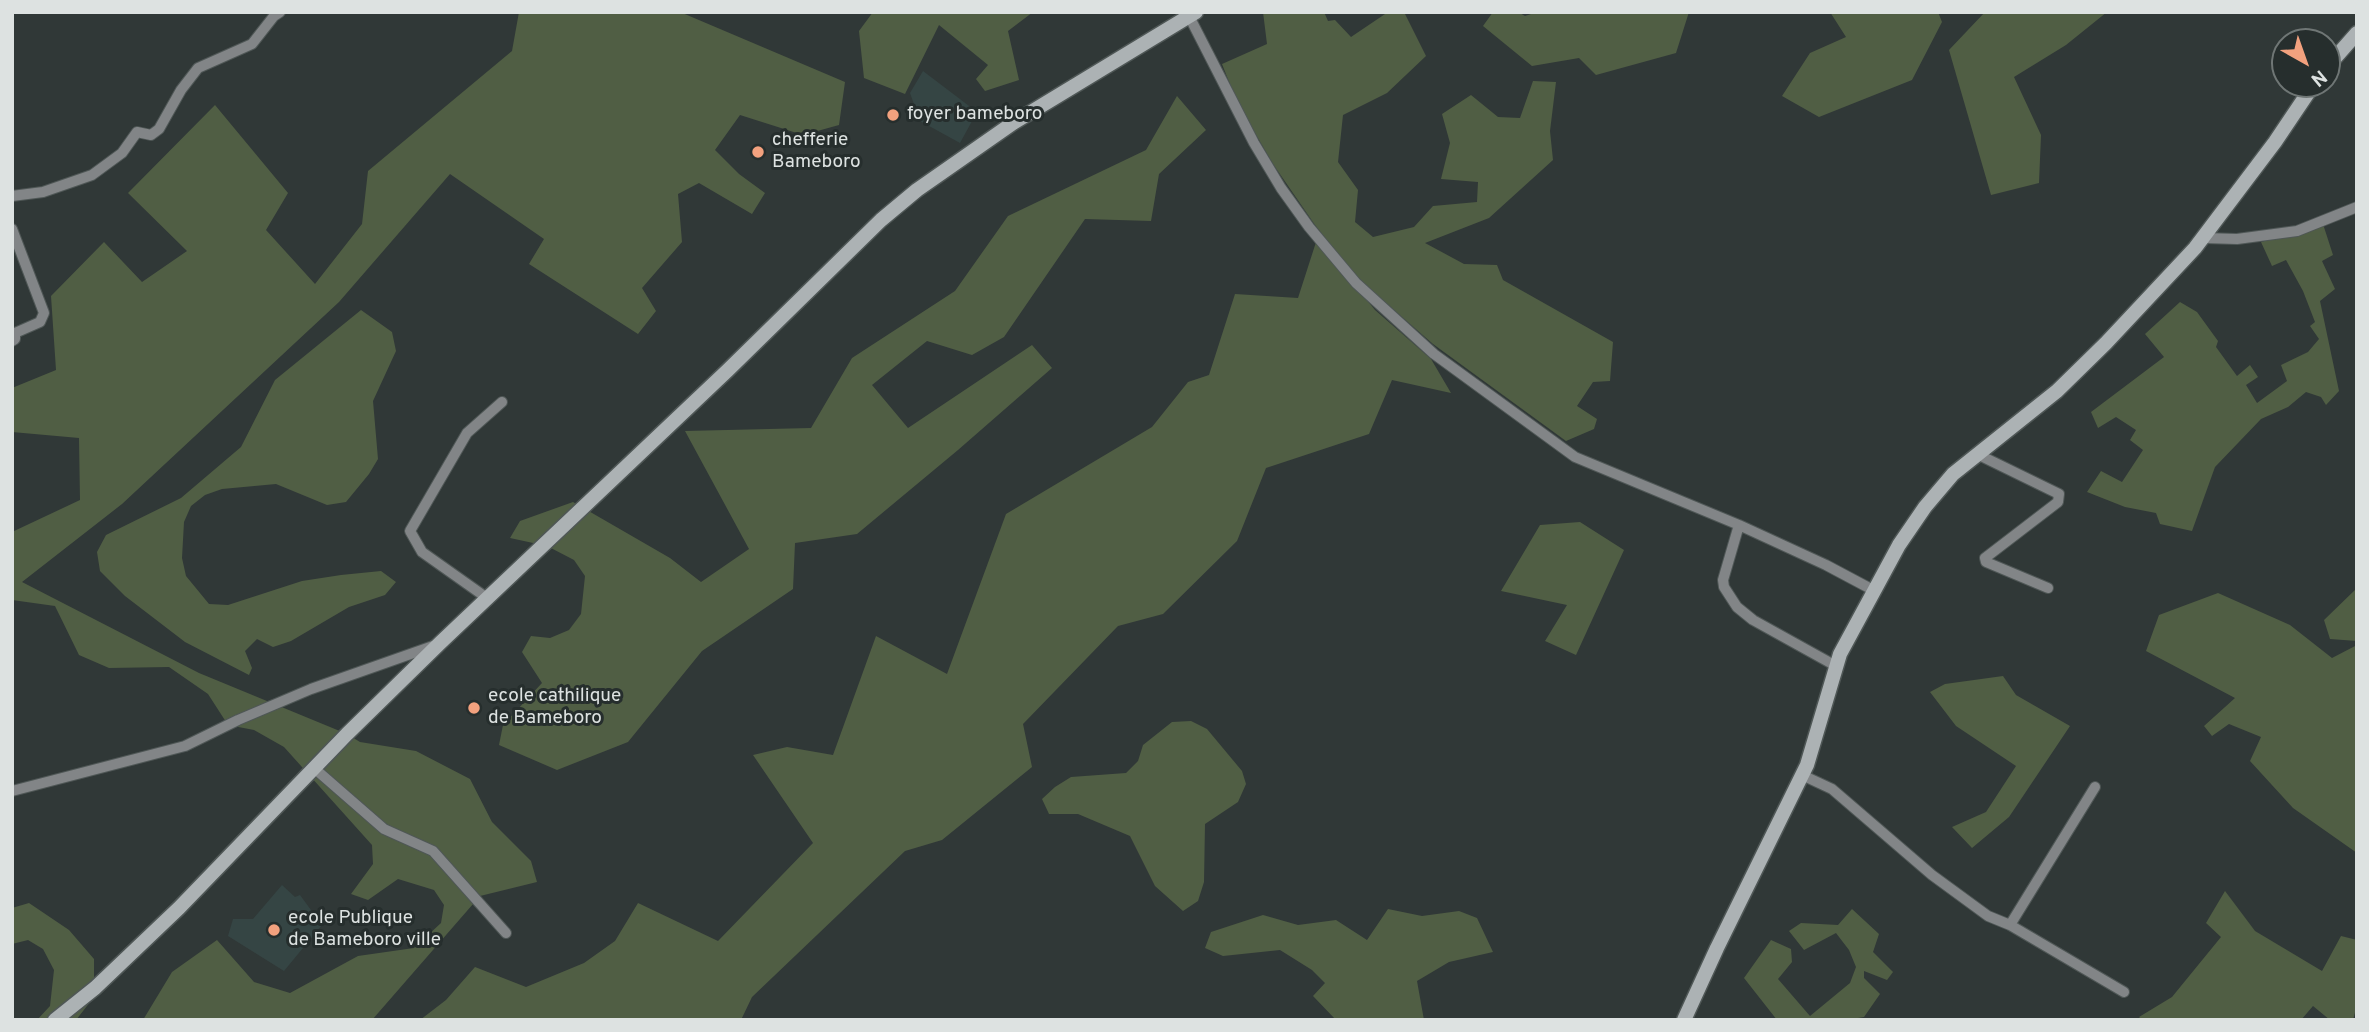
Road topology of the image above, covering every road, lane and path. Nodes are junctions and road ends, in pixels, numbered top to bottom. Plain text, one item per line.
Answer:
1 (281, 12) edge
2 (1193, 14) edge
3 (2357, 33) edge
4 (2341, 51) edge
5 (2305, 98) edge
6 (12, 196) edge
7 (2357, 207) edge
8 (12, 229) edge
9 (2204, 238) junction
10 (12, 341) edge
11 (502, 402) dead end
12 (1977, 454) junction
13 (1739, 525) junction
14 (2048, 588) dead end
15 (1873, 590) junction
16 (487, 598) junction
17 (440, 643) junction
18 (1836, 666) junction
19 (314, 768) junction
20 (1802, 775) junction
21 (2095, 787) dead end
22 (12, 791) edge
23 (2010, 925) junction
24 (506, 933) dead end
25 (2124, 992) dead end
26 (55, 1020) edge
27 (1684, 1020) edge

1 - 6 street
2 - 13 street
2 - 16 street
3 - 4 street
5 - 9 street
7 - 9 street
8 - 10 street
9 - 12 street
11 - 16 street
12 - 14 street
12 - 15 street
13 - 15 street
13 - 18 street
15 - 18 street
16 - 17 street
17 - 19 street
17 - 22 street
18 - 20 street
19 - 24 street
19 - 26 street
20 - 23 street
20 - 27 street
21 - 23 street
23 - 25 street

